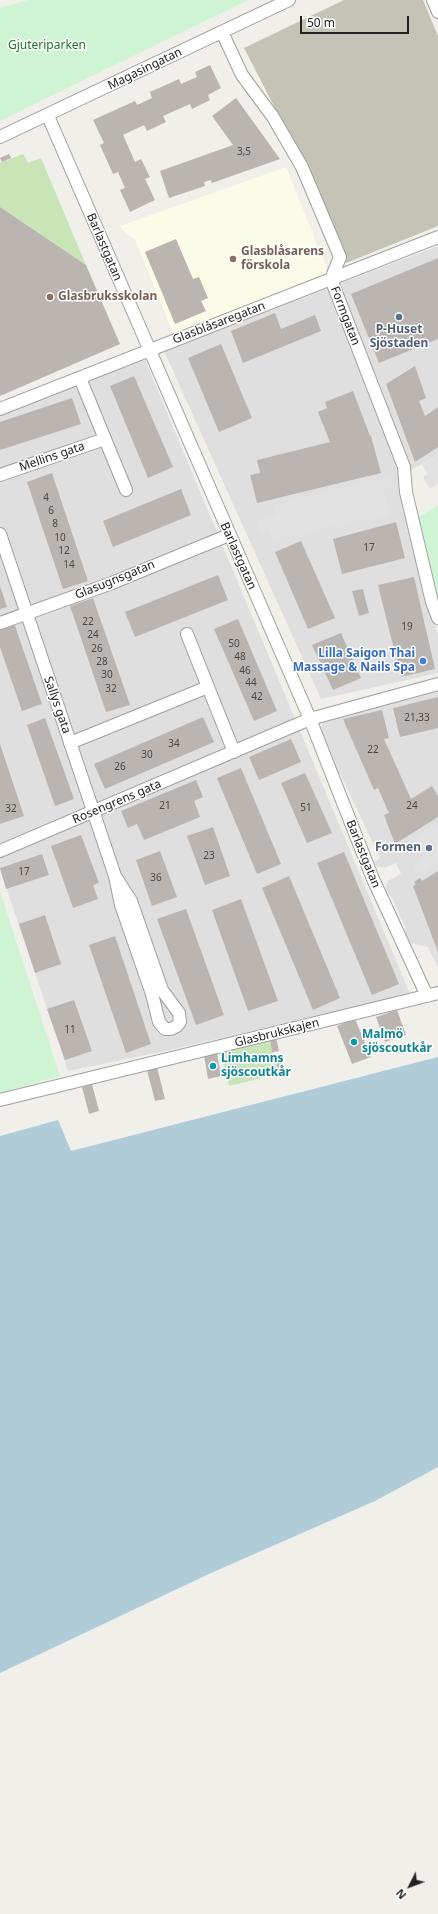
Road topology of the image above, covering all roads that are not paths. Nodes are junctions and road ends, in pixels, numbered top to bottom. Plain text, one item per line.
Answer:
1 (289, 0) edge
2 (433, 0) edge
3 (438, 12) edge
4 (222, 32) junction
5 (48, 116) junction
6 (0, 137) edge
7 (438, 237) edge
8 (331, 279) junction
9 (149, 350) junction
10 (80, 378) junction
11 (0, 409) edge
12 (105, 439) junction
13 (0, 475) edge
14 (126, 490) dead end
15 (0, 534) edge
16 (229, 535) junction
17 (27, 614) junction
18 (438, 618) edge
19 (0, 624) edge
20 (187, 634) dead end
21 (438, 684) edge
22 (208, 687) junction
23 (310, 719) junction
24 (70, 743) junction
25 (234, 752) junction
26 (94, 812) junction
27 (0, 851) edge
28 (115, 876) junction
29 (433, 994) edge
30 (0, 1100) edge

1 - 4 street, Magasingatan
2 - 3 street
4 - 5 street, Magasingatan
4 - 8 street, Formgatan
5 - 6 street, Magasingatan
5 - 9 street, Barlastgatan
7 - 8 street, Glasblåsaregatan
8 - 9 street, Glasblåsaregatan
8 - 18 street, Formgatan
9 - 10 street, Glasblåsaregatan
9 - 16 street, Barlastgatan
10 - 11 street, Glasblåsaregatan
10 - 12 street
12 - 13 street, Mellins gata
12 - 14 street
15 - 17 street, Sallys gata
16 - 17 street, Glasugnsgatan
16 - 23 street, Barlastgatan
17 - 19 street, Glasugnsgatan
17 - 24 street, Sallys gata
20 - 22 street
21 - 23 street, Rosengrens gata
22 - 24 street
22 - 25 street
23 - 25 street, Rosengrens gata
23 - 29 street, Barlastgatan
24 - 26 street, Sallys gata
25 - 26 street, Rosengrens gata
26 - 27 street, Rosengrens gata
26 - 28 street, Sallys gata
28 - 28 street, Sallys gata
29 - 30 street, Glasbrukskajen

